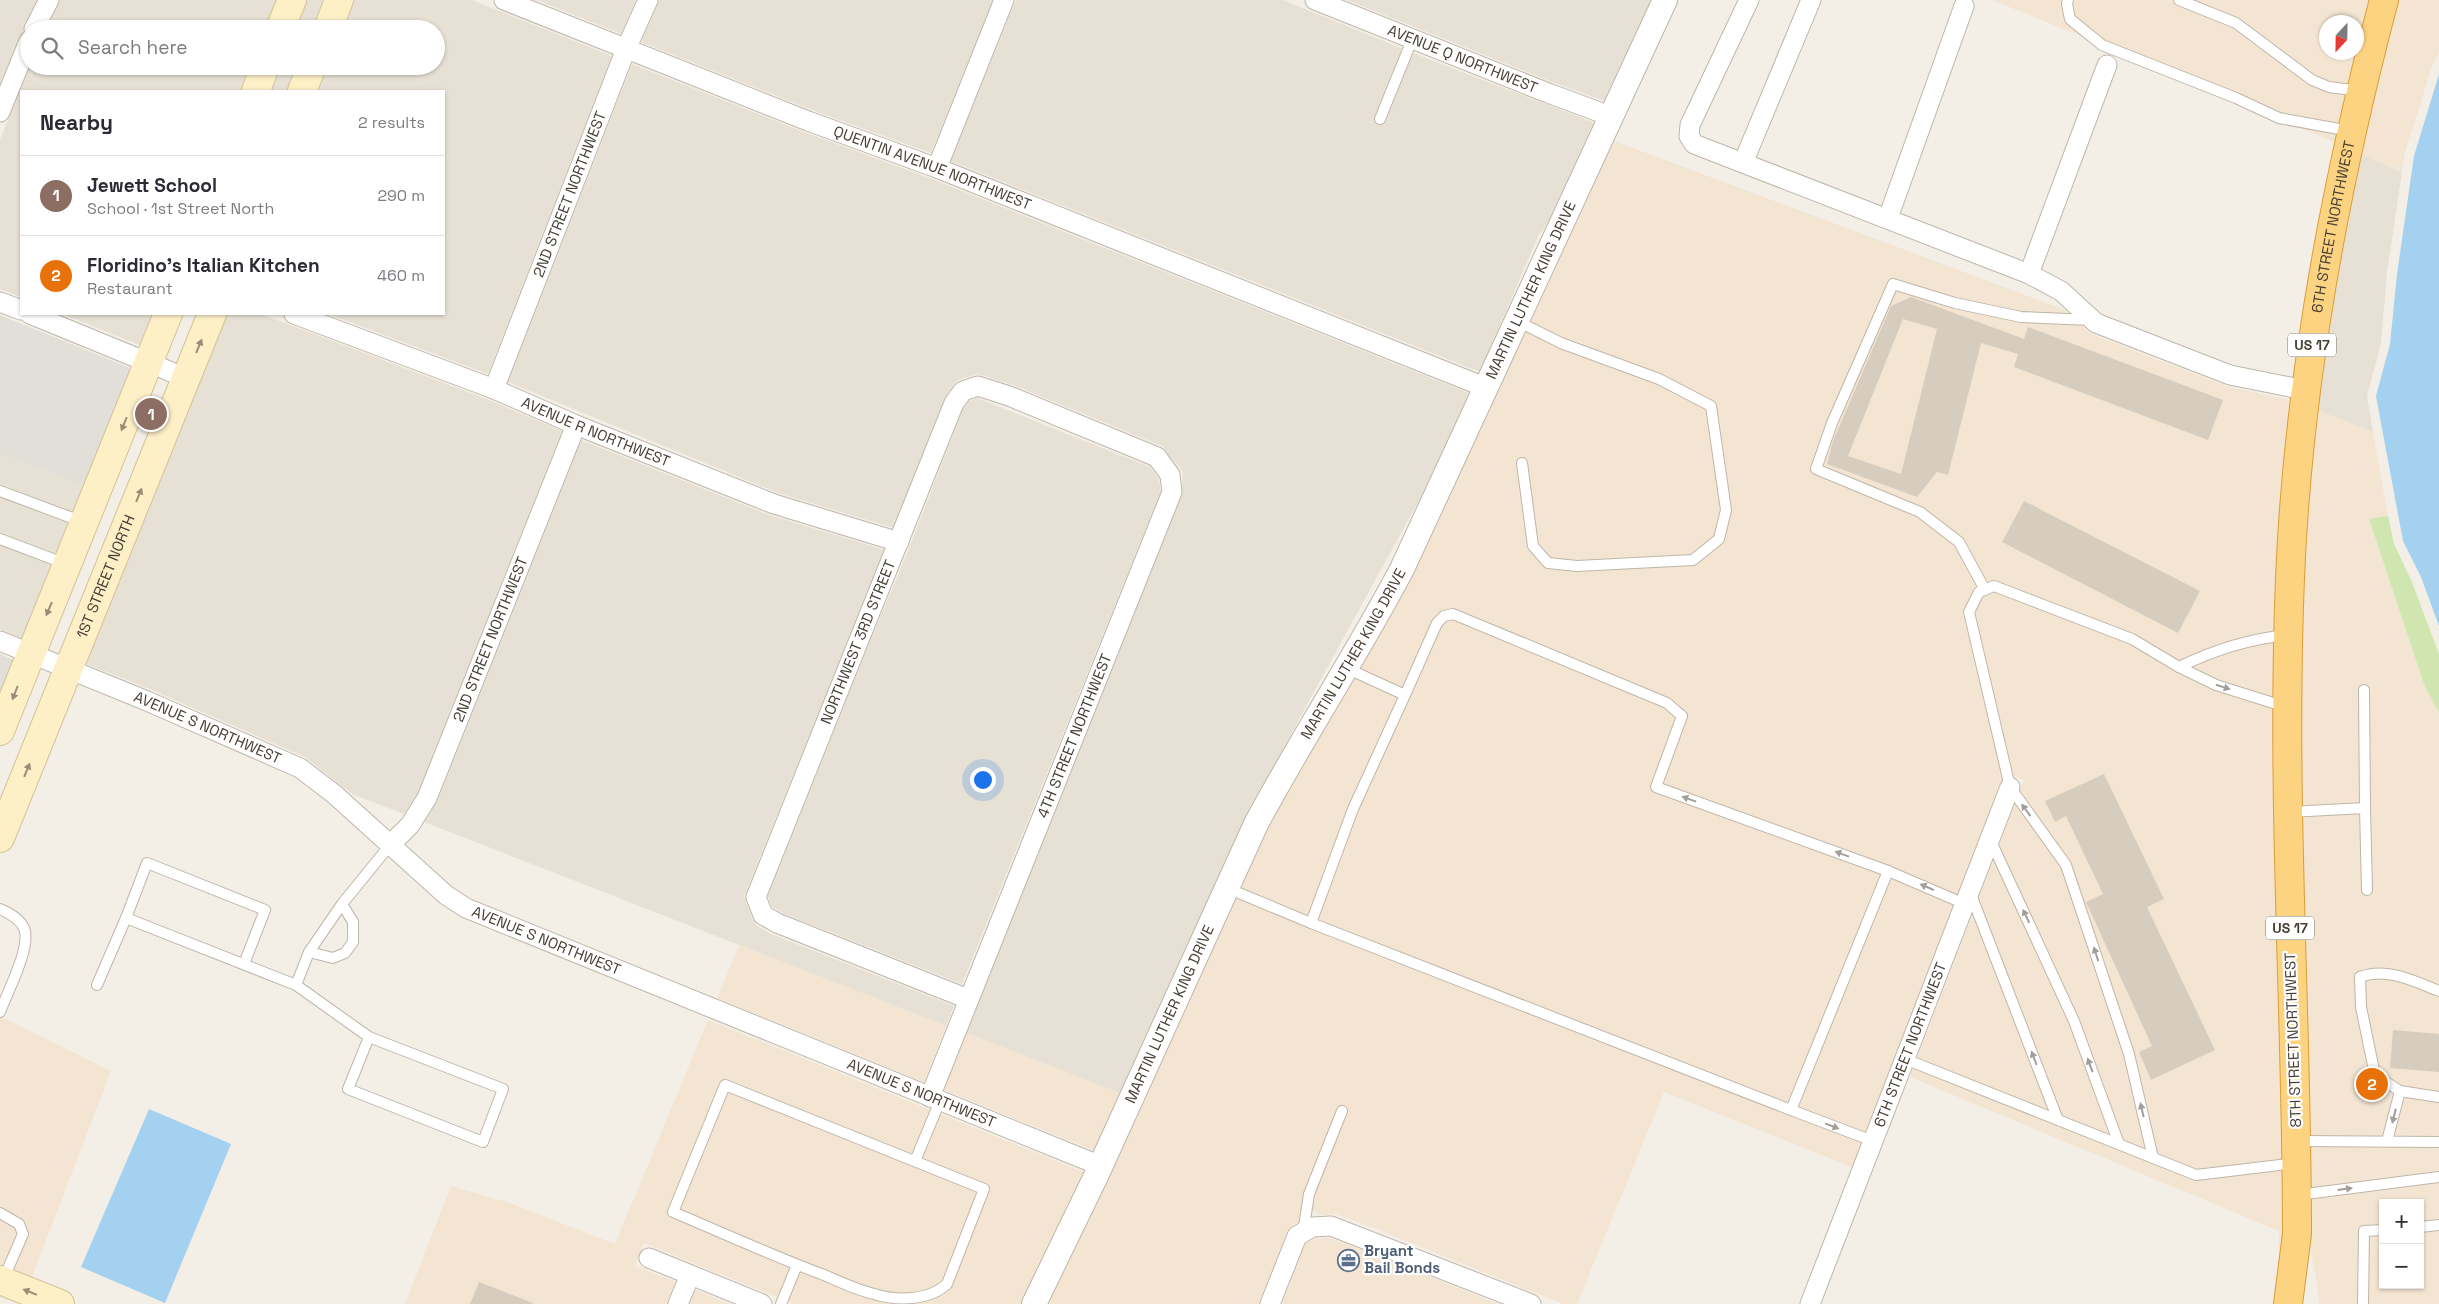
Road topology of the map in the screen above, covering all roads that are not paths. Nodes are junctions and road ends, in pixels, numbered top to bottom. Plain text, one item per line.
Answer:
1 (48, 0) edge
2 (292, 0) edge
3 (339, 0) edge
4 (504, 0) edge
5 (648, 0) edge
6 (1004, 0) edge
7 (1315, 0) edge
8 (1665, 0) edge
9 (1749, 0) edge
10 (1811, 0) edge
11 (2068, 0) edge
12 (2179, 0) edge
13 (2384, 0) edge
14 (1964, 6) dead end
15 (38, 20) edge
16 (284, 20) edge
17 (331, 20) edge
18 (1412, 40) junction
19 (626, 49) junction
20 (20, 62) edge
21 (2107, 65) dead end
22 (262, 75) edge
23 (308, 75) edge
24 (256, 90) edge
25 (302, 90) edge
26 (2360, 91) junction
27 (0, 112) edge
28 (1610, 116) junction
29 (1380, 119) dead end
30 (2351, 131) junction
31 (1743, 163) junction
32 (937, 168) junction
33 (1888, 218) junction
34 (2029, 274) junction
35 (0, 302) edge
36 (20, 310) edge
37 (32, 315) edge
38 (168, 315) edge
39 (212, 315) edge
40 (297, 315) edge
41 (2092, 320) junction
42 (1517, 322) junction
43 (149, 362) junction
44 (186, 378) junction
45 (970, 388) joint
46 (1487, 388) junction
47 (494, 389) junction
48 (2305, 390) junction
49 (576, 425) junction
50 (1522, 463) dead end
51 (0, 491) edge
52 (84, 522) junction
53 (0, 539) edge
54 (899, 542) junction
55 (67, 565) junction
56 (1985, 590) junction
57 (2288, 635) junction
58 (0, 641) edge
59 (30, 654) junction
60 (2178, 667) junction
61 (1346, 668) junction
62 (67, 670) junction
63 (2364, 690) dead end
64 (1405, 696) junction
65 (2287, 702) junction
66 (0, 731) edge
67 (2010, 788) junction
68 (2365, 808) junction
69 (2288, 812) junction
70 (0, 838) edge
71 (1990, 839) junction
72 (390, 845) junction
73 (1888, 871) junction
74 (1227, 888) junction
75 (2367, 890) dead end
76 (1968, 898) junction
77 (342, 904) junction
78 (0, 909) edge
79 (126, 918) junction
80 (1310, 922) junction
81 (309, 952) junction
82 (244, 964) junction
83 (98, 985) dead end
84 (296, 985) junction
85 (2439, 991) edge
86 (968, 999) junction
87 (0, 1012) edge
88 (369, 1037) junction
89 (1905, 1059) junction
90 (2400, 1091) junction
91 (2439, 1096) edge
92 (935, 1099) junction
93 (1791, 1110) junction
94 (1342, 1112) dead end
95 (2058, 1120) junction
96 (2388, 1141) junction
97 (1874, 1142) junction
98 (2439, 1142) edge
99 (2119, 1144) junction
100 (2296, 1152) junction
101 (2153, 1158) junction
102 (915, 1161) junction
103 (1101, 1166) junction
104 (2439, 1177) edge
105 (2297, 1196) junction
106 (0, 1213) edge
107 (2439, 1225) edge
108 (2424, 1227) edge
109 (1307, 1230) junction
110 (2379, 1230) edge
111 (2297, 1234) junction
112 (649, 1258) dead end
113 (797, 1265) junction
114 (690, 1275) junction
115 (1, 1281) edge
116 (60, 1304) edge
117 (678, 1304) edge
118 (762, 1304) edge
119 (782, 1304) edge
120 (1034, 1304) edge
121 (1270, 1304) edge
122 (1531, 1304) edge
123 (1810, 1304) edge
124 (2288, 1304) edge
125 (2308, 1304) edge
126 (2363, 1304) edge

1 - 15 street
2 - 16 main road
3 - 17 main road
4 - 19 street, QUENTIN AVENUE NORTHWEST
5 - 19 street, 2ND STREET NORTHWEST
6 - 32 street
7 - 18 street, AVENUE Q NORTHWEST
8 - 28 street, MARTIN LUTHER KING DRIVE
9 - 31 street
10 - 31 street
11 - 30 lane
12 - 26 lane
13 - 26 highway, 6TH STREET NORTHWEST / US 17
14 - 33 street
18 - 28 street, AVENUE Q NORTHWEST
18 - 29 lane
19 - 32 street, QUENTIN AVENUE NORTHWEST
19 - 47 street, 2ND STREET NORTHWEST
20 - 27 street
21 - 34 street
22 - 24 main road
23 - 25 main road
26 - 30 highway, 6TH STREET NORTHWEST / US 17
28 - 42 street, MARTIN LUTHER KING DRIVE
30 - 48 highway, 6TH STREET NORTHWEST / US 17
31 - 33 street
32 - 46 street, QUENTIN AVENUE NORTHWEST
33 - 34 street
34 - 41 street
35 - 36 street
37 - 43 street
38 - 43 main road
44 -> 39 main road, 1ST STREET NORTH
40 - 47 street, AVENUE R NORTHWEST
41 - 48 street
41 - 56 lane
42 - 46 street, MARTIN LUTHER KING DRIVE
42 - 50 lane
43 - 44 street
43 -> 52 main road
62 -> 44 main road, 1ST STREET NORTH
45 - 54 street, NORTHWEST 3RD STREET
45 - 86 street, 4TH STREET NORTHWEST
46 - 61 street, MARTIN LUTHER KING DRIVE
47 - 49 street, AVENUE R NORTHWEST
48 - 57 highway, 6TH STREET NORTHWEST / US 17
49 - 54 street, AVENUE R NORTHWEST
49 - 72 street, 2ND STREET NORTHWEST
51 - 52 lane
52 - 55 main road
53 - 55 lane
54 - 86 street, NORTHWEST 3RD STREET
55 -> 59 main road
56 - 60 lane
56 - 67 lane
57 - 60 lane
57 - 65 highway, 6TH STREET NORTHWEST / US 17
58 - 59 street, AVENUE S NORTHWEST
59 - 62 street, AVENUE S NORTHWEST
59 -> 66 main road
60 -> 65 lane
61 - 64 lane
61 - 74 street, MARTIN LUTHER KING DRIVE
70 -> 62 main road, 1ST STREET NORTH
62 - 72 street, AVENUE S NORTHWEST
63 - 68 lane
73 -> 64 lane
64 - 80 lane
65 - 69 highway, 8TH STREET NORTHWEST / US 17
67 - 71 street, 6TH STREET NORTHWEST
101 -> 67 lane
68 - 69 lane
68 - 75 lane
69 - 100 highway, 8TH STREET NORTHWEST / US 17
71 - 76 street, 6TH STREET NORTHWEST
99 -> 71 lane
72 - 77 lane
72 - 92 street, AVENUE S NORTHWEST
76 -> 73 lane
73 - 93 lane
74 - 80 lane
74 - 103 street, MARTIN LUTHER KING DRIVE
76 - 89 street, 6TH STREET NORTHWEST
95 -> 76 lane
77 - 81 lane
77 - 81 lane
78 - 87 lane
79 - 82 lane
79 - 82 lane
79 - 83 lane
80 - 93 lane
81 - 84 lane
82 - 84 lane
84 - 88 lane
85 - 90 lane
86 - 92 street, 4TH STREET NORTHWEST
88 - 88 lane
89 - 95 lane
89 - 97 street, 6TH STREET NORTHWEST
90 - 91 lane
90 -> 96 lane
92 - 102 lane
92 - 103 street, AVENUE S NORTHWEST
93 -> 97 lane
94 - 109 lane
95 - 99 lane
96 - 98 lane
96 - 100 lane
97 - 123 street, 6TH STREET NORTHWEST
99 - 101 lane
100 - 101 lane
100 - 105 highway, 8TH STREET NORTHWEST / US 17
102 - 113 lane
102 - 113 lane
103 - 120 street, MARTIN LUTHER KING DRIVE
105 -> 104 lane
105 - 111 highway, 8TH STREET NORTHWEST / US 17
106 - 115 lane
107 - 108 lane
109 - 121 street
109 - 122 street
110 - 126 lane
111 - 124 highway, 8TH STREET NORTHWEST / US 17
111 - 125 highway, 8TH STREET NORTHWEST / US 17
112 - 114 street
113 - 119 lane
114 - 117 street
114 - 118 street
116 -> 115 main road

